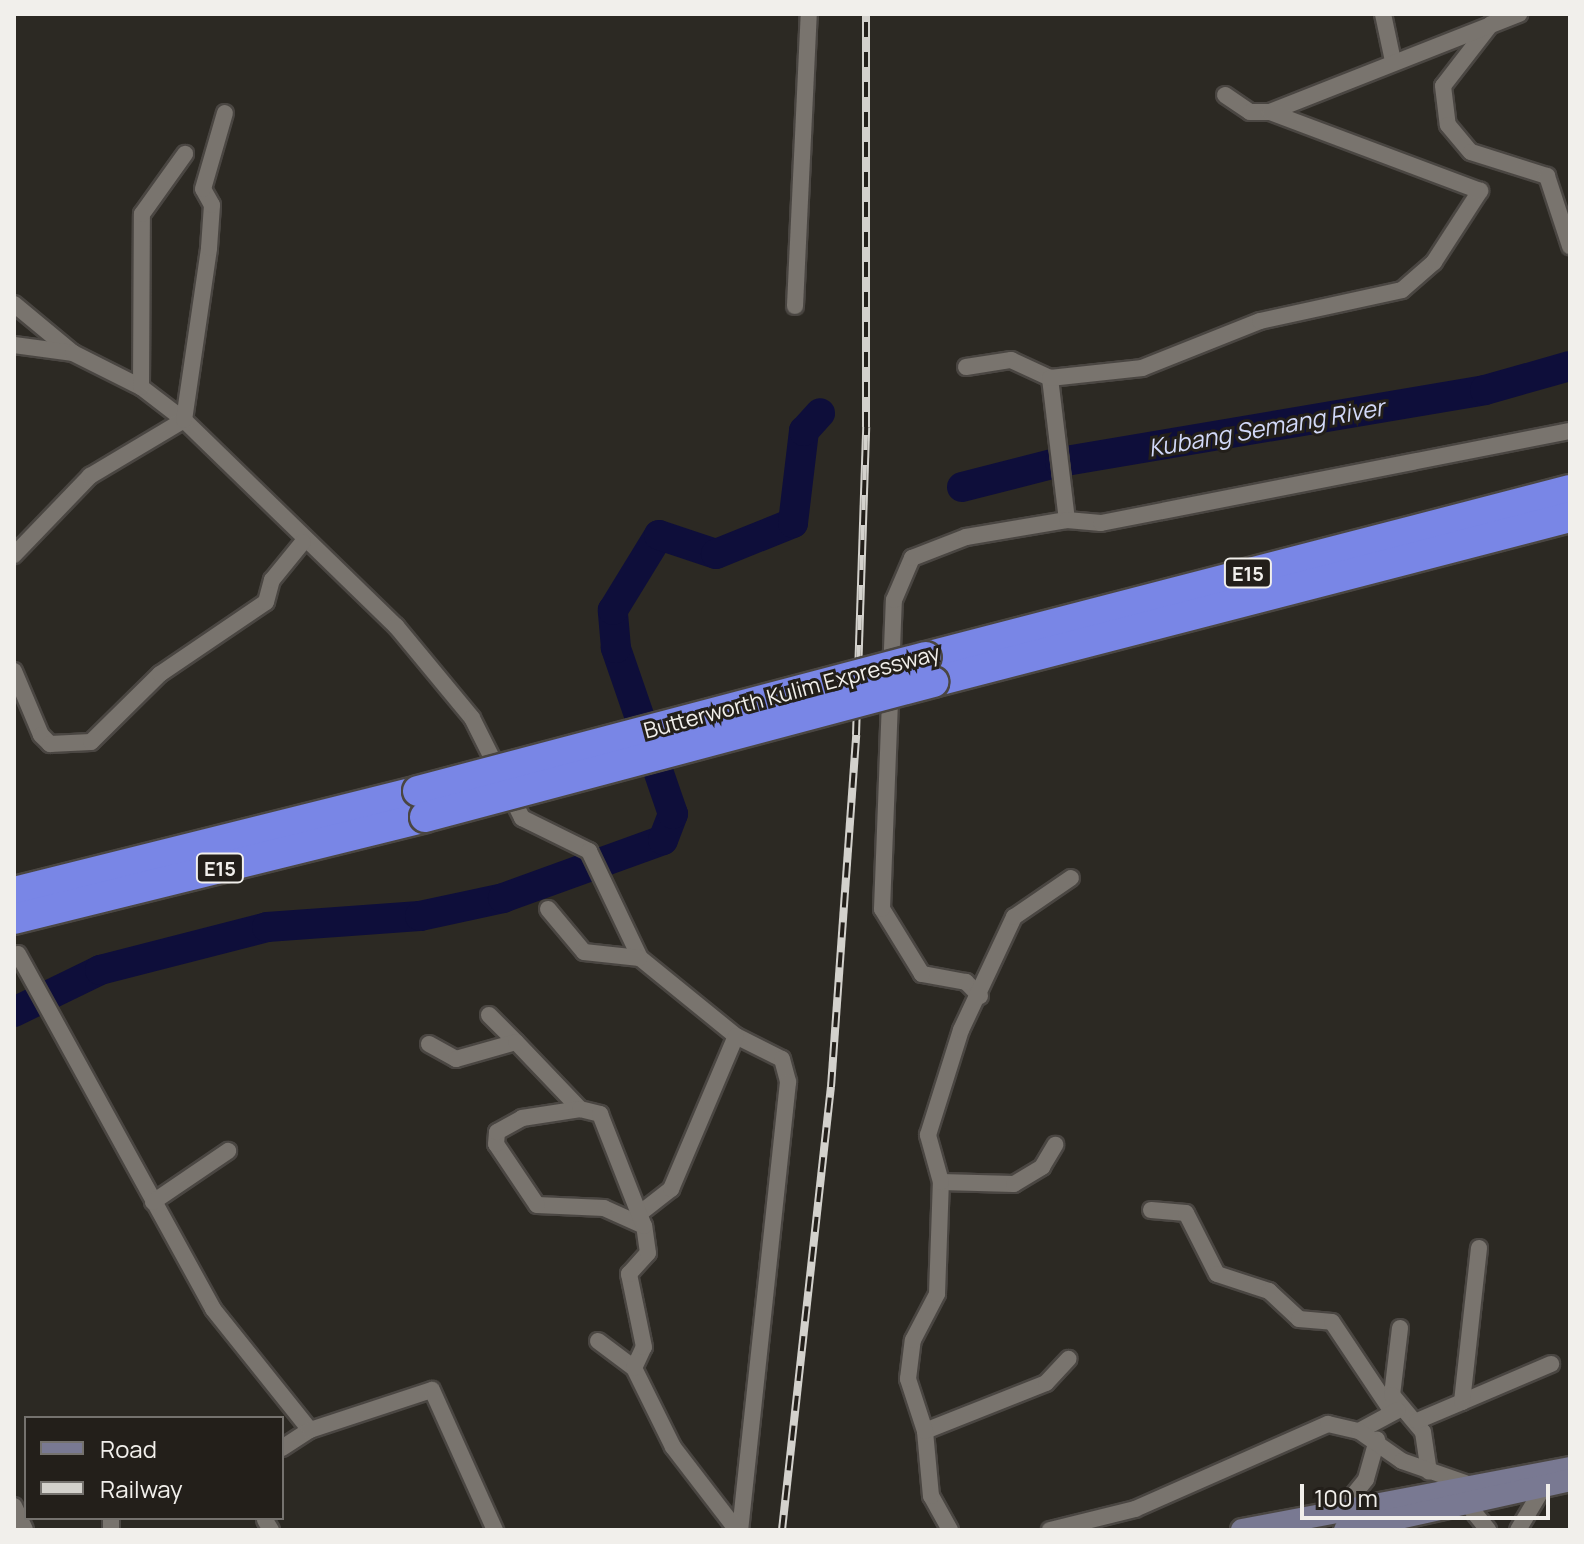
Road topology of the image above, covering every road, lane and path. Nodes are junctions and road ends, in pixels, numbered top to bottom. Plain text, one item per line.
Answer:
1 (809, 14) edge
2 (1383, 14) edge
3 (1519, 14) edge
4 (1491, 24) junction
5 (1393, 61) junction
6 (1225, 95) dead end
7 (1270, 112) junction
8 (225, 113) dead end
9 (185, 154) dead end
10 (1570, 246) edge
11 (14, 304) edge
12 (795, 306) dead end
13 (14, 345) edge
14 (73, 353) junction
15 (966, 367) dead end
16 (1050, 378) junction
17 (141, 387) junction
18 (184, 420) junction
19 (1570, 431) edge
20 (1570, 490) edge
21 (1570, 517) edge
22 (1067, 520) junction
23 (303, 542) junction
24 (14, 555) edge
25 (930, 669) junction
26 (14, 671) edge
27 (422, 804) junction
28 (1071, 878) dead end
29 (14, 892) edge
30 (548, 909) dead end
31 (14, 919) edge
32 (18, 954) dead end
33 (640, 958) junction
34 (980, 996) junction
35 (489, 1015) dead end
36 (736, 1036) junction
37 (516, 1042) junction
38 (429, 1044) dead end
39 (580, 1109) junction
40 (1055, 1145) dead end
41 (228, 1151) dead end
42 (941, 1182) junction
43 (153, 1202) junction
44 (1151, 1210) dead end
45 (641, 1220) junction
46 (1479, 1248) dead end
47 (1400, 1328) dead end
48 (598, 1341) dead end
49 (1068, 1359) dead end
50 (1551, 1364) dead end
51 (634, 1368) junction
52 (1462, 1402) junction
53 (1395, 1410) junction
54 (1417, 1421) junction
55 (310, 1430) junction
56 (925, 1431) junction
57 (1359, 1431) junction
58 (1377, 1440) junction
59 (284, 1447) edge
60 (1570, 1468) edge
61 (1429, 1472) junction
62 (1570, 1480) edge
63 (1543, 1488) junction
64 (1467, 1494) junction
65 (14, 1506) edge
66 (724, 1513) junction
67 (1343, 1520) edge
68 (25, 1530) edge
69 (495, 1530) edge
70 (716, 1530) edge
71 (739, 1530) edge
72 (950, 1530) edge
73 (1050, 1530) edge
74 (1242, 1530) edge
75 (1488, 1530) edge
76 (1518, 1530) edge

1 - 12 street
2 - 5 street
3 - 4 street
4 - 5 street
4 - 10 street
5 - 7 street
6 - 7 street
7 - 16 street
8 - 18 street
9 - 17 street
11 - 14 street
13 - 14 street
14 - 17 street
15 - 16 street
16 - 22 street
17 - 18 street
18 - 23 street
18 - 24 street
19 - 22 street
20 - 25 highway, Butterworth Kulim Expressway / E15
21 - 25 highway, Butterworth Kulim Expressway / E15
22 - 34 street
23 - 26 street
23 - 33 street
25 - 27 highway, Butterworth Kulim Expressway / E15, bridge
27 - 29 highway, Butterworth Kulim Expressway / E15
27 - 31 highway, Butterworth Kulim Expressway / E15
28 - 34 street
30 - 33 street
32 - 43 street
33 - 36 street
34 - 42 street
35 - 37 street
36 - 45 street
36 - 71 street
37 - 38 street
37 - 39 street
39 - 45 street
39 - 45 street
40 - 42 street
41 - 43 street
42 - 56 street
43 - 55 street
44 - 53 street
45 - 51 street
46 - 52 street
47 - 53 street
48 - 51 street
49 - 56 street
50 - 52 street
51 - 66 street
52 - 54 street
53 - 54 street
53 - 57 street
54 - 61 street
55 - 59 street
55 - 69 street
56 - 72 street
57 - 58 street
57 - 73 street
58 - 61 street
58 - 67 street
60 - 64 main road
61 - 64 street
62 - 63 main road
63 - 64 main road
63 - 76 street
64 - 67 main road
64 - 75 street
65 - 68 street
66 - 70 street
66 - 71 street
67 - 74 main road

